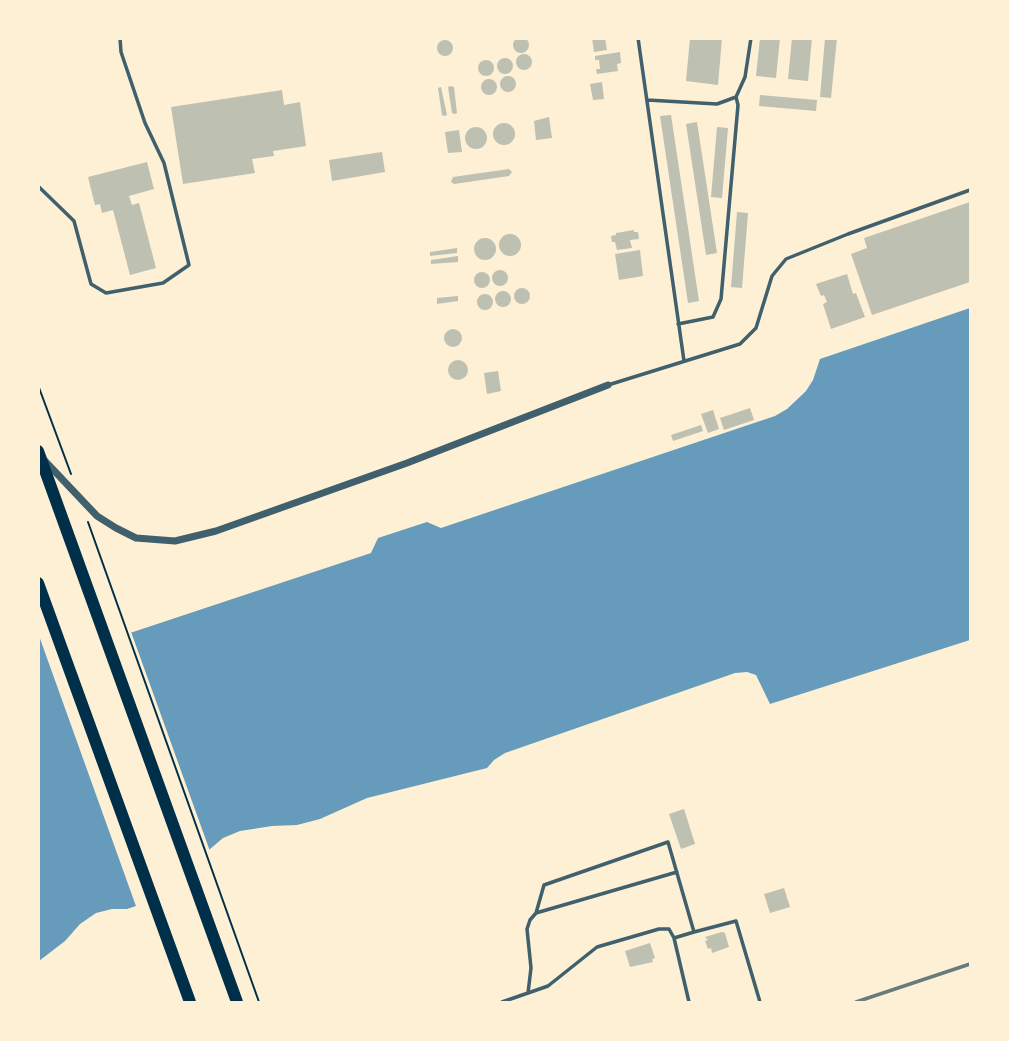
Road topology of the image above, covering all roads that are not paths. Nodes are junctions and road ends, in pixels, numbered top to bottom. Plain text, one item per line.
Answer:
1 (120, 38) edge
2 (638, 38) edge
3 (751, 38) edge
4 (736, 97) junction
5 (647, 100) junction
6 (38, 186) edge
7 (971, 190) edge
8 (678, 324) junction
9 (684, 361) junction
10 (608, 385) joint
11 (38, 453) edge
12 (38, 583) edge
13 (677, 872) junction
14 (536, 913) junction
15 (694, 932) junction
16 (674, 938) junction
17 (528, 993) junction
18 (190, 1003) edge
19 (237, 1003) edge
20 (502, 1003) edge
21 (689, 1003) edge
22 (760, 1003) edge

1 - 6 lane
2 - 5 lane
3 - 4 lane
4 - 5 lane
4 - 8 lane
5 - 8 lane
7 - 9 lane
8 - 9 lane
9 - 10 lane
10 - 11 street
11 - 19 highway
12 - 18 highway
13 - 14 lane
13 - 14 lane
13 - 15 lane
14 - 17 lane
15 - 16 lane
15 - 22 lane
16 - 17 lane
16 - 21 lane
17 - 20 lane

